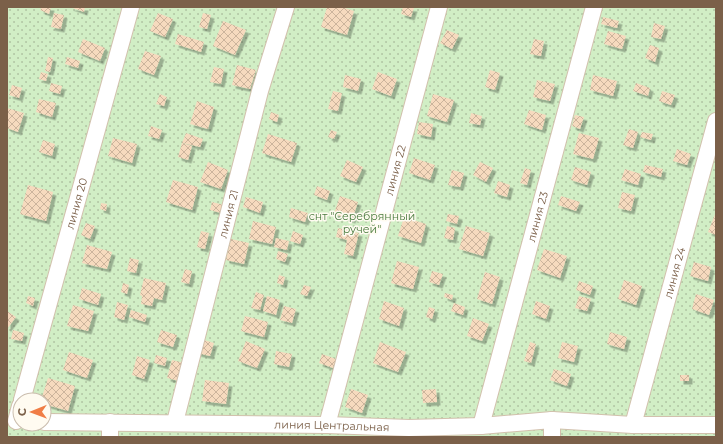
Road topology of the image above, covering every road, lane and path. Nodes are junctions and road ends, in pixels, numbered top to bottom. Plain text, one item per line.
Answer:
1 (131, 7) edge
2 (286, 7) edge
3 (439, 7) edge
4 (594, 7) edge
5 (716, 121) edge
6 (24, 392) edge
7 (552, 420) junction
8 (174, 422) junction
9 (52, 423) edge
10 (327, 425) junction
11 (633, 425) junction
12 (481, 426) junction
13 (708, 429) edge
14 (110, 430) edge
15 (259, 431) edge
16 (410, 432) edge
17 (552, 437) edge

1 - 6 street, линия 20
2 - 8 street, линия 21
3 - 10 street, линия 22
4 - 12 street, линия 23
5 - 11 street, линия 24
7 - 11 street, линия Центральная
7 - 12 street, линия Центральная
7 - 17 street
8 - 14 street, линия Центральная
8 - 15 street, линия Центральная
9 - 14 street, линия Центральная
10 - 15 street, линия Центральная
10 - 16 street, линия Центральная
11 - 13 street, линия Центральная
12 - 16 street, линия Центральная

